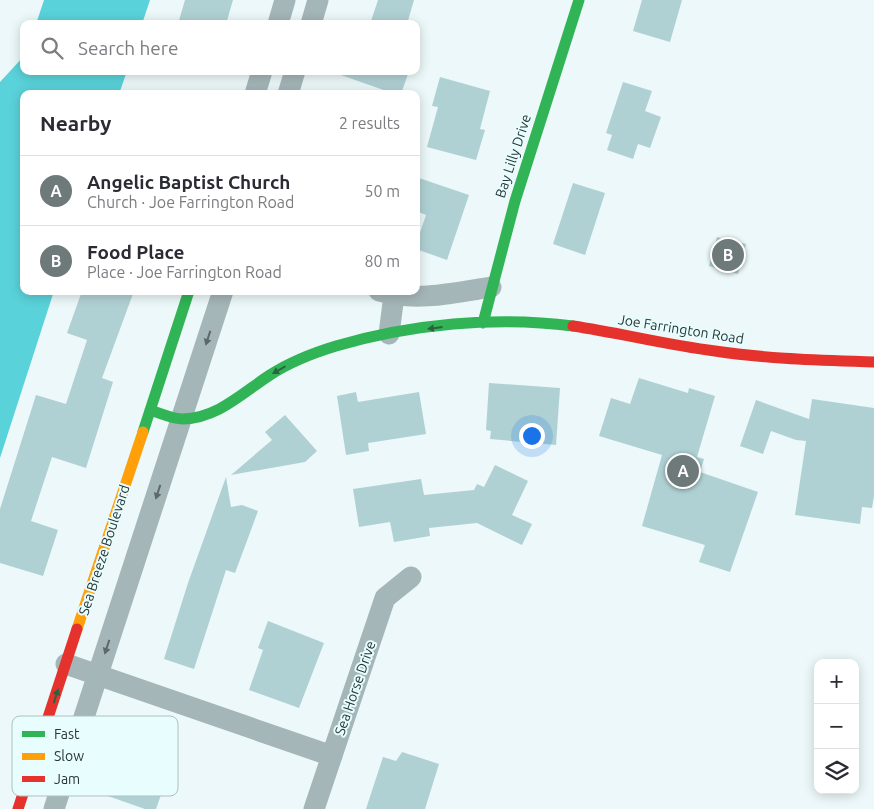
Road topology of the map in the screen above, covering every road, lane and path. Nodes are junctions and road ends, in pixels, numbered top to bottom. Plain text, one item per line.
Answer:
1 (286, 0) edge
2 (318, 0) edge
3 (579, 0) edge
4 (279, 20) edge
5 (312, 20) edge
6 (261, 75) edge
7 (294, 75) edge
8 (255, 90) edge
9 (289, 90) edge
10 (491, 288) junction
11 (188, 295) edge
12 (222, 295) edge
13 (386, 295) edge
14 (398, 295) edge
15 (483, 323) junction
16 (389, 334) junction
17 (874, 362) edge
18 (150, 410) junction
19 (182, 419) junction
20 (411, 578) dead end
21 (66, 664) junction
22 (98, 674) junction
23 (49, 716) edge
24 (84, 716) edge
25 (332, 756) junction
26 (22, 796) edge
27 (58, 796) edge
28 (18, 809) edge
29 (54, 809) edge
30 (314, 809) edge

1 - 4 street
2 - 5 street
3 - 10 street, Bay Lilly Drive
6 - 8 street
7 - 9 street
10 - 14 street
10 - 15 street, Bay Lilly Drive
11 - 18 street, Sea Breeze Boulevard
12 -> 19 street
13 - 16 street
15 -> 16 street
15 - 17 street, Joe Farrington Road
16 -> 19 street
18 - 19 street
18 - 21 street, Sea Breeze Boulevard
19 -> 22 street
20 - 25 street, Sea Horse Drive
21 - 22 street
23 -> 21 street, Sea Breeze Boulevard
22 - 24 street
22 - 25 street
25 - 30 street, Sea Horse Drive
28 -> 26 street, Sea Breeze Boulevard
27 - 29 street

